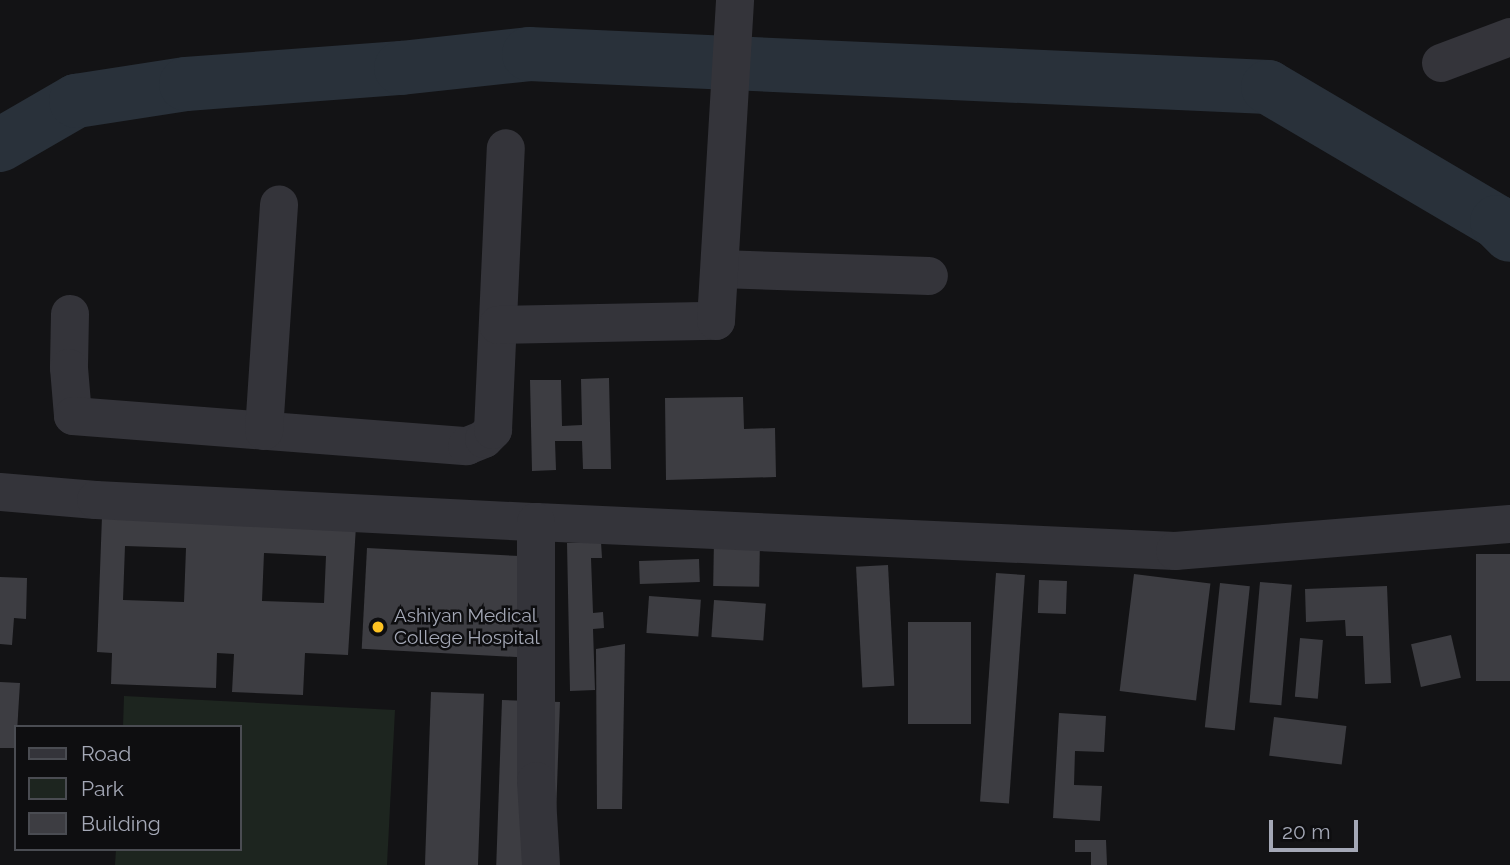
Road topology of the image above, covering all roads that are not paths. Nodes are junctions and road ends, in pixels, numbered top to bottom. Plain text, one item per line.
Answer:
1 (735, 0) edge
2 (1510, 37) edge
3 (1441, 63) dead end
4 (506, 148) dead end
5 (279, 204) dead end
6 (720, 269) junction
7 (929, 276) dead end
8 (70, 314) dead end
9 (498, 325) junction
10 (264, 431) junction
11 (0, 492) edge
12 (536, 522) junction
13 (1510, 524) edge
14 (541, 865) edge

1 - 6 street
2 - 3 street
4 - 9 street
5 - 10 street
6 - 7 street
6 - 9 street
8 - 10 street
9 - 10 street
11 - 12 street
12 - 13 street
12 - 14 street

